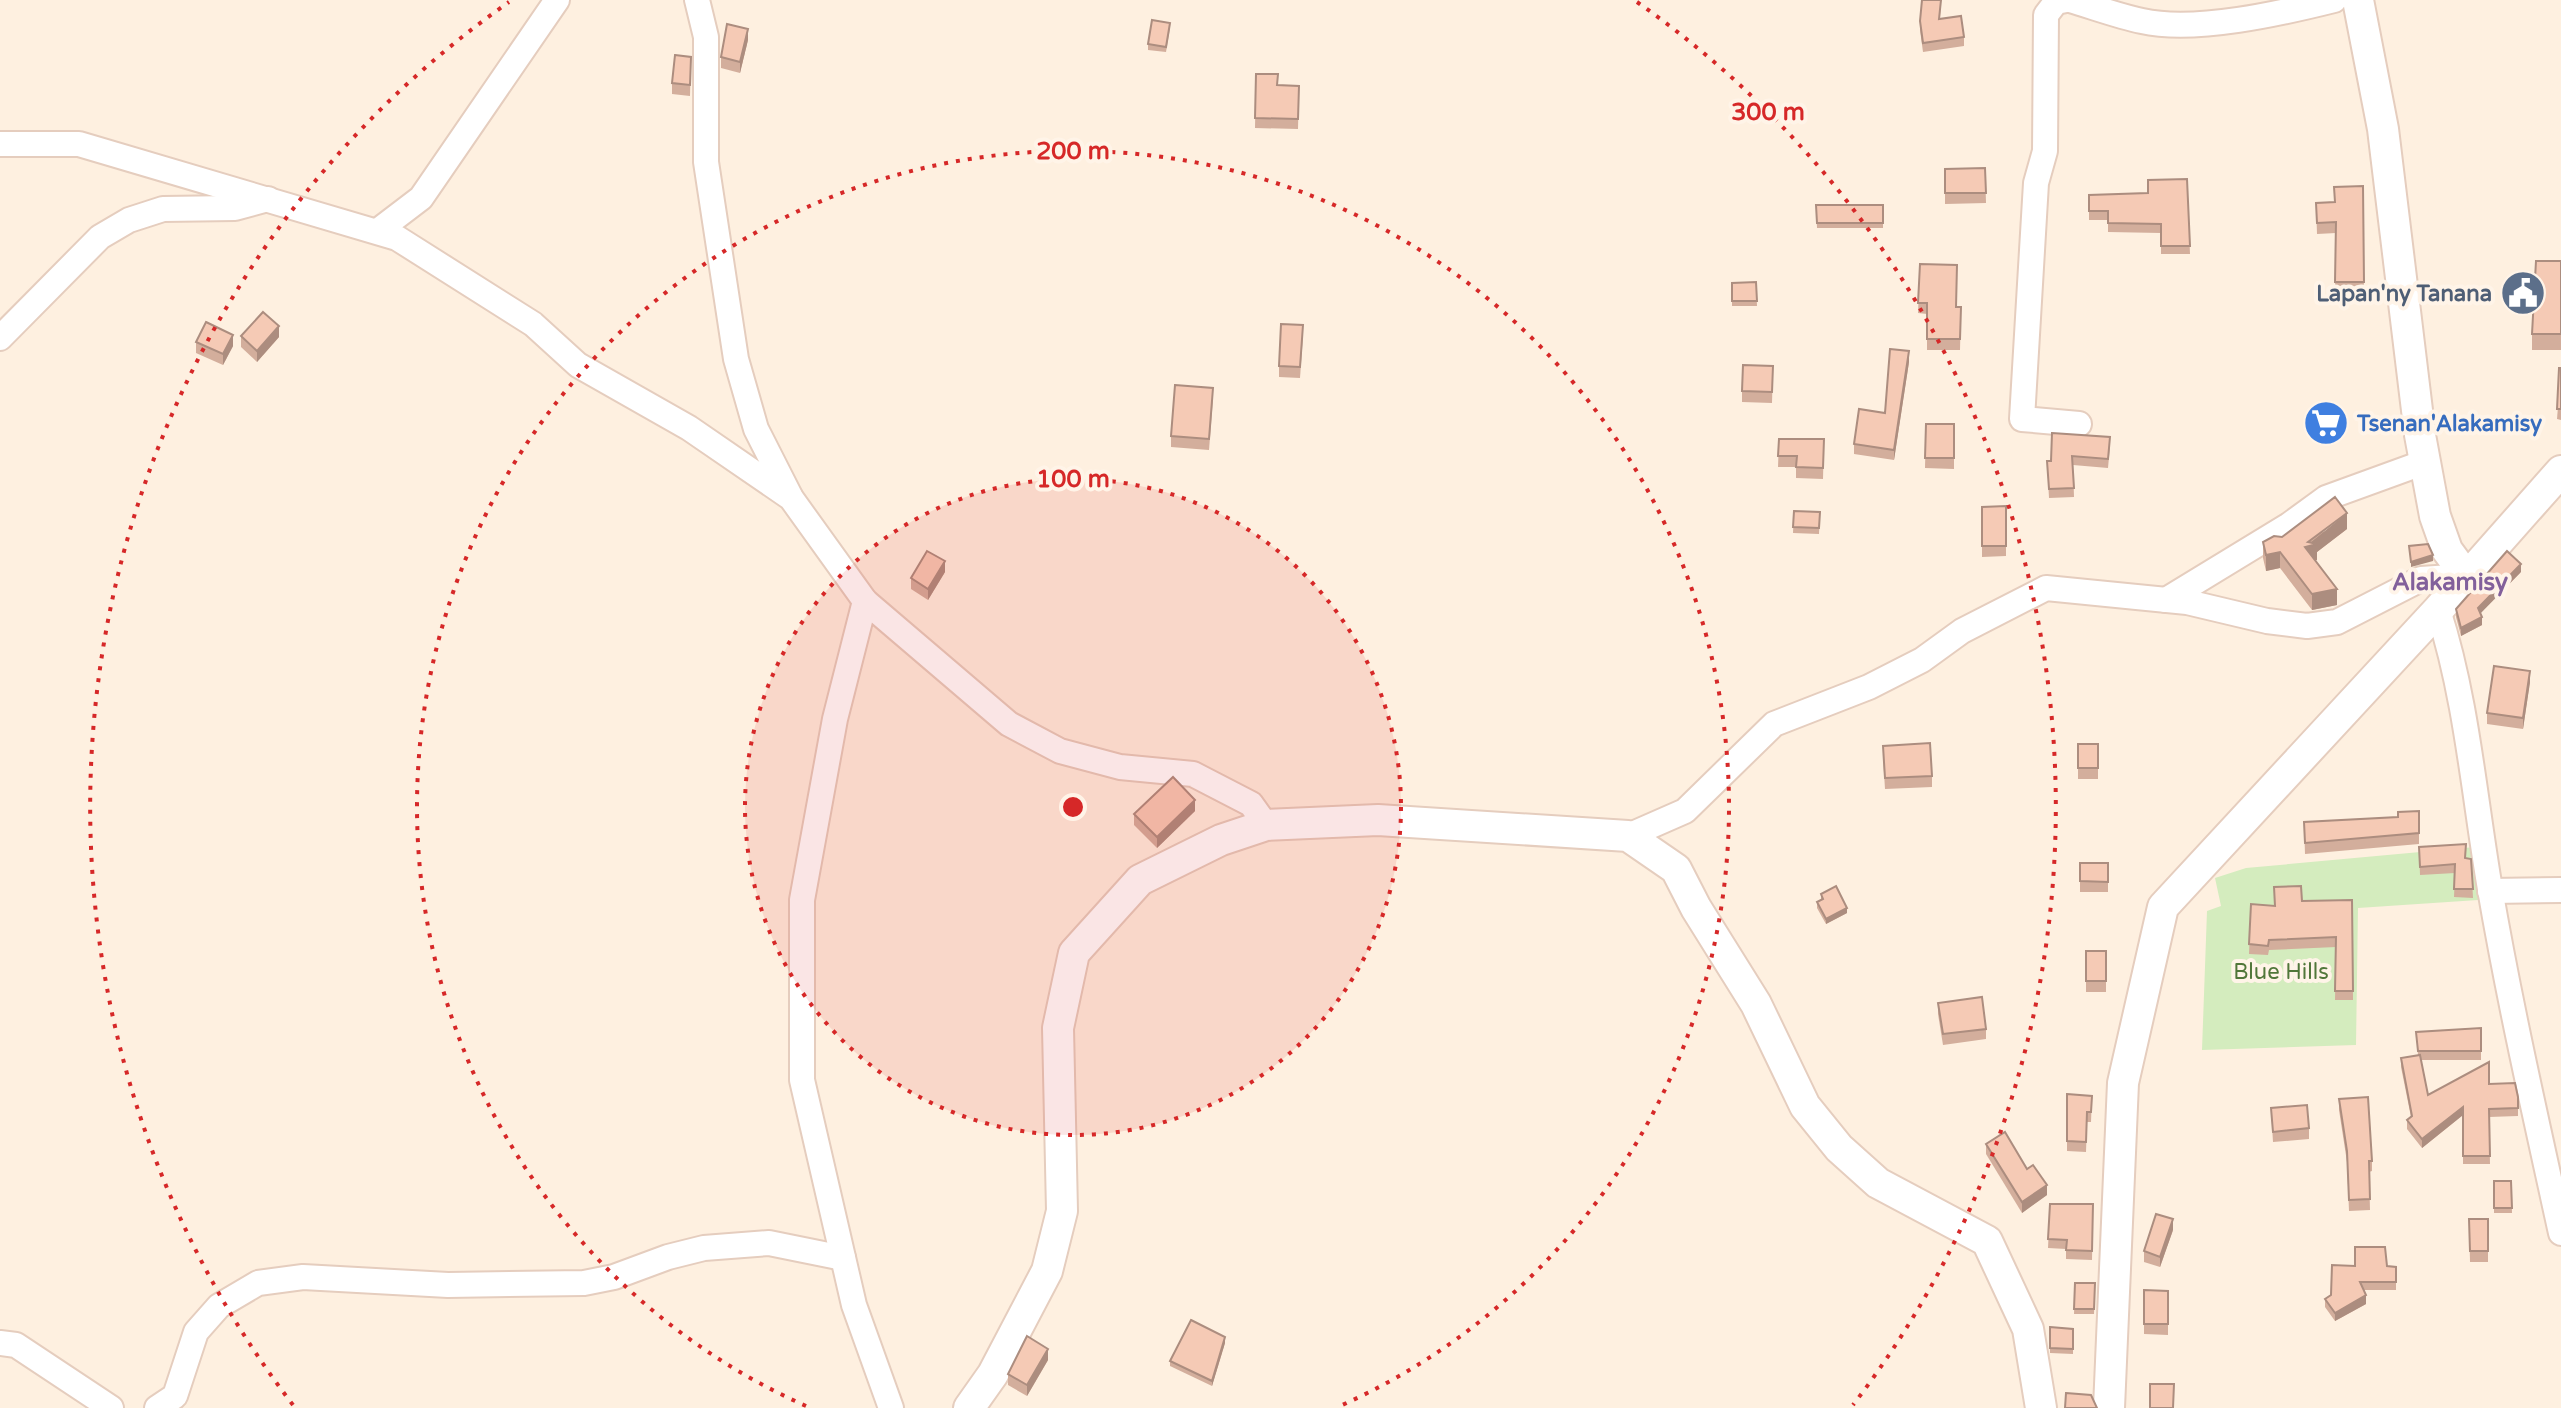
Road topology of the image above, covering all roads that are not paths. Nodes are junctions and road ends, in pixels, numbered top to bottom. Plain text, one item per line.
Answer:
1 (557, 0) edge
2 (697, 0) edge
3 (2068, 0) edge
4 (2334, 0) edge
5 (2358, 0) edge
6 (0, 144) edge
7 (268, 199) junction
8 (379, 230) junction
9 (0, 338) edge
10 (2079, 424) dead end
11 (2425, 462) junction
12 (2561, 471) edge
13 (791, 498) junction
14 (2466, 576) junction
15 (2166, 600) junction
16 (865, 601) junction
17 (2438, 610) junction
18 (1266, 825) junction
19 (1628, 836) junction
20 (2561, 890) edge
21 (2490, 891) junction
22 (2561, 1233) edge
23 (843, 1258) junction
24 (0, 1343) edge
25 (111, 1408) edge
26 (157, 1408) edge
27 (891, 1408) edge
28 (969, 1408) edge
29 (2041, 1408) edge
30 (2109, 1408) edge

1 - 8 street
2 - 13 street
3 - 4 street
3 - 10 street
5 - 11 street
6 - 7 street
7 - 8 street
7 - 9 street
8 - 13 street
11 - 14 street
11 - 15 street
12 - 14 street
13 - 16 street
14 - 15 street
14 - 17 street
15 - 19 street
16 - 18 street
16 - 23 street
17 - 21 street
17 - 30 street
18 - 19 street
18 - 28 street
19 - 29 street
20 - 21 street
21 - 22 street
23 - 26 street
23 - 27 street
24 - 25 street

